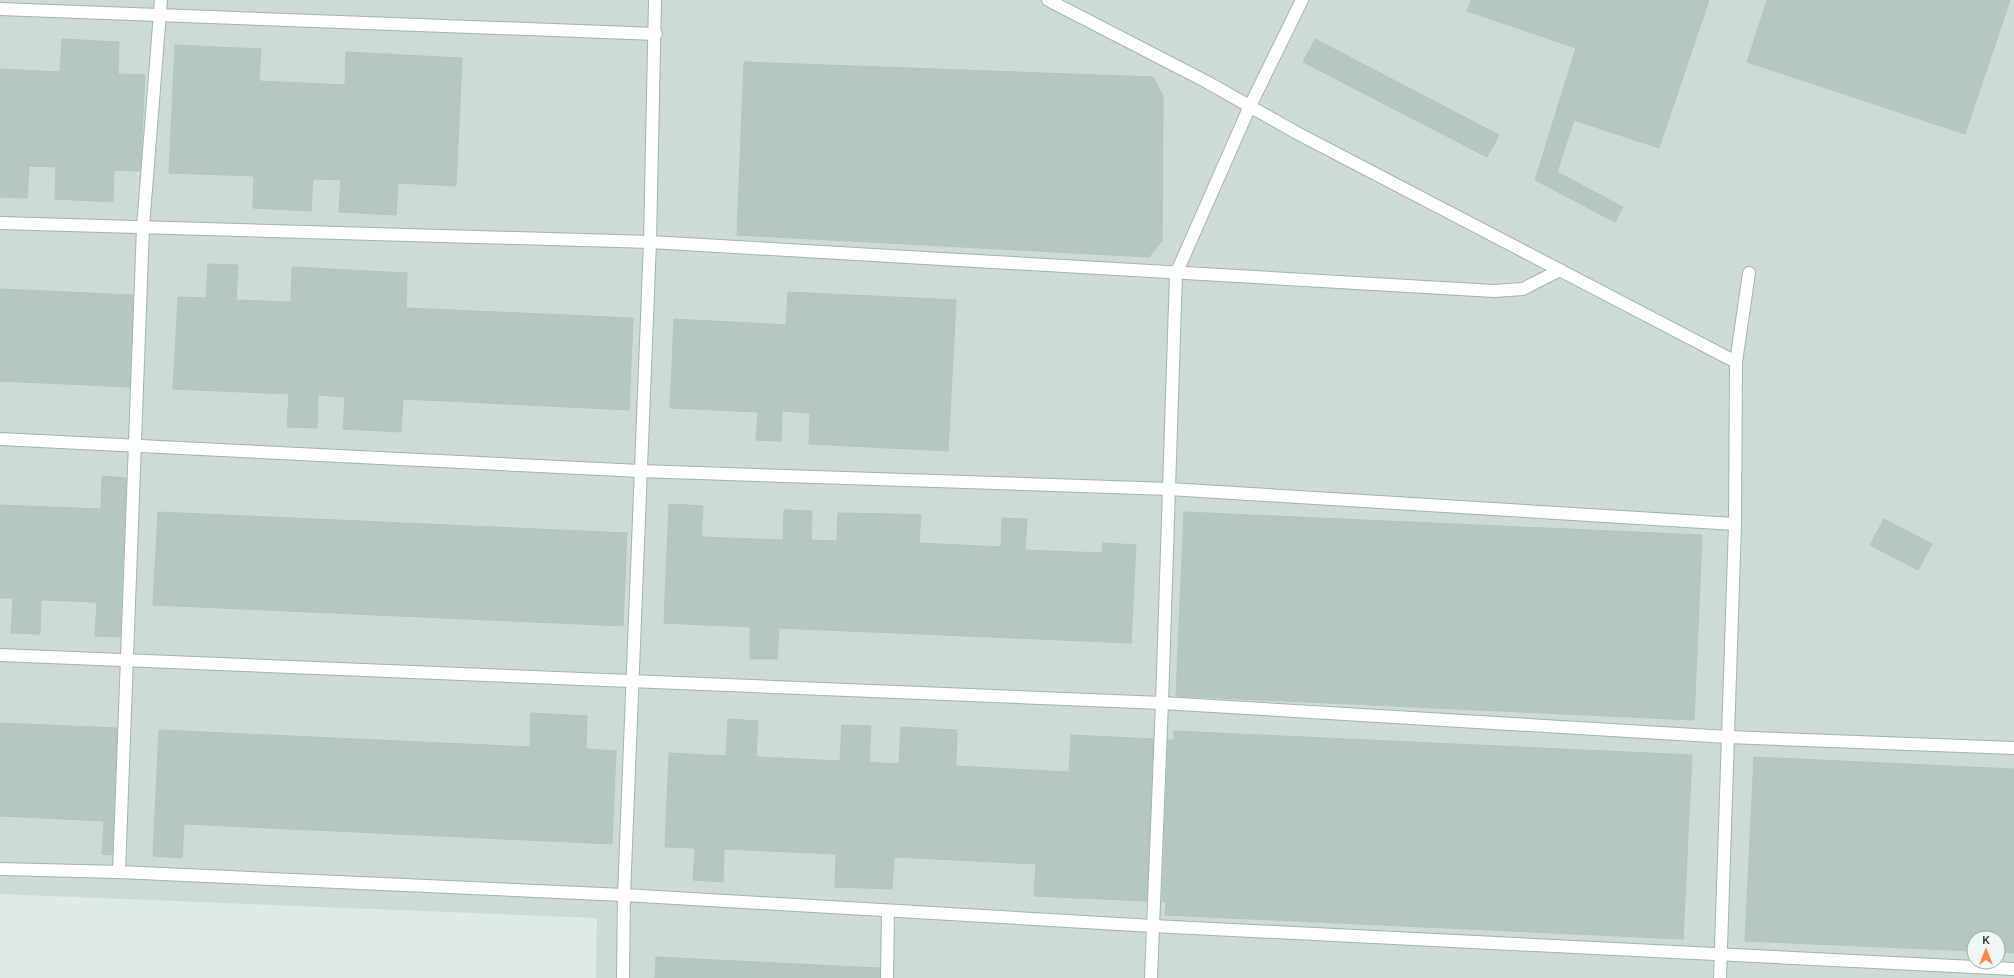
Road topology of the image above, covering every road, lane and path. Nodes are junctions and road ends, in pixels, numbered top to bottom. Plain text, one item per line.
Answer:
1 (160, 0) edge
2 (655, 0) edge
3 (1048, 0) edge
4 (1302, 0) edge
5 (0, 9) edge
6 (160, 15) junction
7 (656, 34) junction
8 (1250, 106) junction
9 (0, 223) edge
10 (143, 227) junction
11 (650, 242) junction
12 (1560, 270) junction
13 (1749, 273) dead end
14 (1176, 274) junction
15 (1736, 362) junction
16 (0, 439) edge
17 (135, 445) junction
18 (640, 471) junction
19 (1170, 489) junction
20 (1735, 524) junction
21 (0, 655) edge
22 (127, 660) junction
23 (632, 682) junction
24 (1162, 703) junction
25 (1728, 737) junction
26 (2014, 748) edge
27 (0, 869) edge
28 (119, 872) junction
29 (624, 895) junction
30 (888, 910) junction
31 (1153, 926) junction
32 (1720, 954) junction
33 (2014, 969) edge
34 (623, 978) edge
35 (887, 978) edge
36 (1151, 978) edge
37 (1720, 978) edge

1 - 6 street
2 - 7 street
3 - 8 street
4 - 8 street
5 - 6 street
6 - 7 street
6 - 10 street
7 - 11 street
8 - 12 street
8 - 14 street
9 - 10 street
10 - 11 street
10 - 17 street
11 - 14 street
11 - 18 street
12 - 14 street
12 - 15 street
13 - 15 street
14 - 19 street
15 - 20 street
16 - 17 street
17 - 18 street
17 - 22 street
18 - 19 street
18 - 23 street
19 - 20 street
19 - 24 street
20 - 25 street
21 - 22 street
22 - 23 street
22 - 28 street
23 - 24 street
23 - 29 street
24 - 25 street
24 - 31 street
25 - 26 street
25 - 32 street
27 - 28 street
28 - 29 street
29 - 30 street
29 - 34 street
30 - 31 street
30 - 35 street
31 - 32 street
31 - 36 street
32 - 33 street
32 - 37 street

